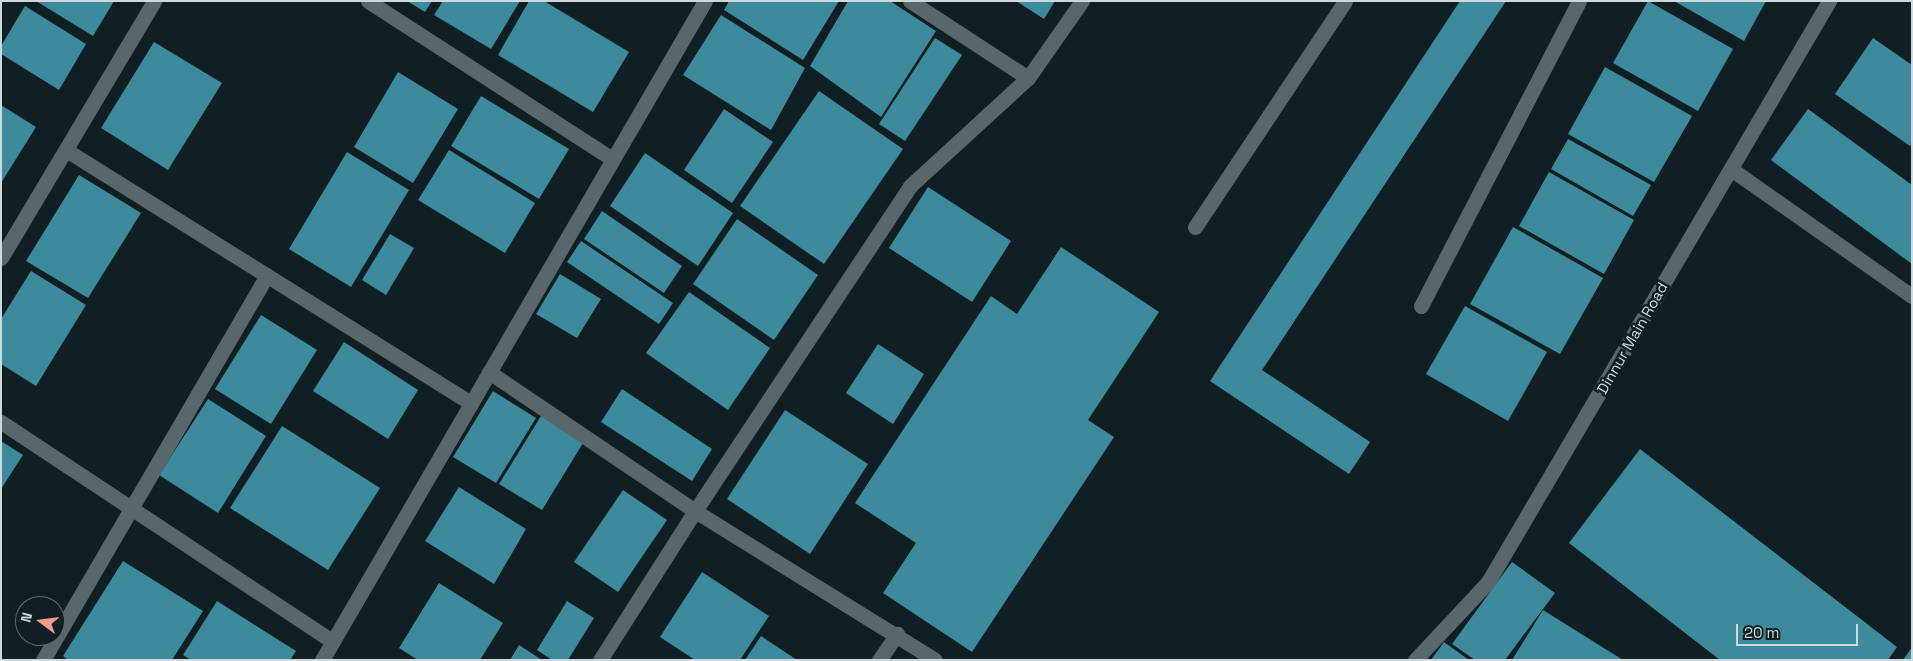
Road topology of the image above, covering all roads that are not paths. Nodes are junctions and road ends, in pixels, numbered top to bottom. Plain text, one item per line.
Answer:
1 (154, 1) edge
2 (368, 1) edge
3 (705, 1) edge
4 (910, 1) edge
5 (1082, 1) edge
6 (1345, 1) edge
7 (1579, 1) edge
8 (1829, 1) edge
9 (1028, 78) junction
10 (66, 150) junction
11 (612, 159) junction
12 (1731, 169) junction
13 (1195, 227) dead end
14 (1, 258) edge
15 (267, 275) junction
16 (1912, 296) edge
17 (1421, 306) dead end
18 (489, 372) junction
19 (471, 403) junction
20 (1, 422) edge
21 (132, 508) junction
22 (695, 511) junction
23 (897, 634) junction
24 (332, 642) junction
25 (43, 660) edge
26 (322, 660) edge
27 (600, 660) edge
28 (879, 660) edge
29 (935, 660) edge
30 (1415, 660) edge

1 - 10 street
2 - 11 street
3 - 11 street
4 - 9 street
5 - 9 street
6 - 13 street
7 - 17 street
8 - 12 street, Dinnur Main Road
9 - 22 street
10 - 14 street
10 - 15 street
11 - 18 street
12 - 16 street
12 - 30 street, Dinnur Main Road
15 - 19 street
15 - 21 street
18 - 19 street
18 - 22 street
19 - 24 street
20 - 21 street
21 - 24 street
21 - 25 street
22 - 23 street
22 - 27 street
23 - 28 street
23 - 29 street
24 - 26 street

